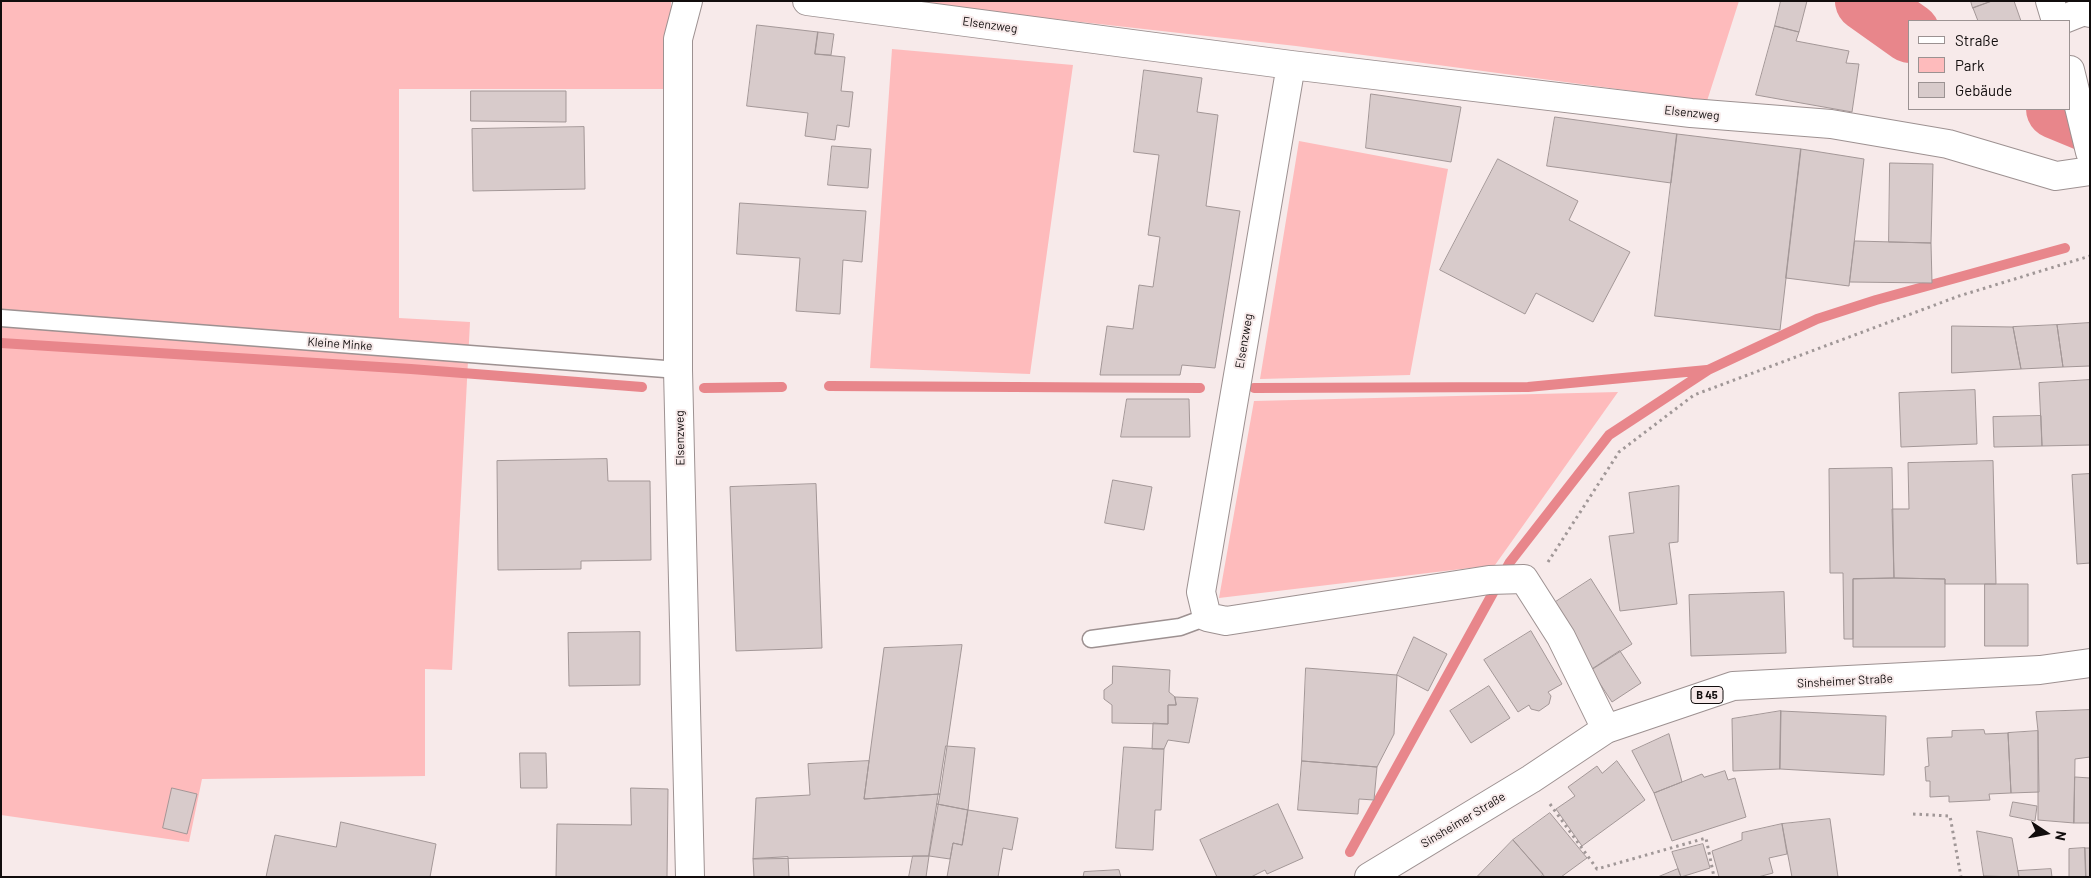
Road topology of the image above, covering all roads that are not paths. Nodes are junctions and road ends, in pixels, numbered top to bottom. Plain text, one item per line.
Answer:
1 (688, 1) edge
2 (807, 1) edge
3 (2050, 1) edge
4 (2090, 13) edge
5 (2057, 20) edge
6 (2060, 20) edge
7 (1291, 65) junction
8 (2071, 74) edge
9 (2087, 142) edge
10 (2090, 171) edge
11 (1, 318) edge
12 (678, 370) junction
13 (1207, 617) junction
14 (1091, 639) dead end
15 (2090, 663) edge
16 (1606, 729) junction
17 (690, 877) edge
18 (1369, 877) edge

1 - 12 street, Elsenzweg
2 - 7 street, Elsenzweg
3 - 5 street
4 - 6 street
7 - 10 street, Elsenzweg
7 - 13 street, Elsenzweg
8 - 9 street
11 - 12 lane, Kleine Minke
12 - 17 street, Elsenzweg
13 - 14 lane
13 - 16 street
15 - 16 street, Sinsheimer Straße / B 45
16 - 18 street, Sinsheimer Straße / B 45

